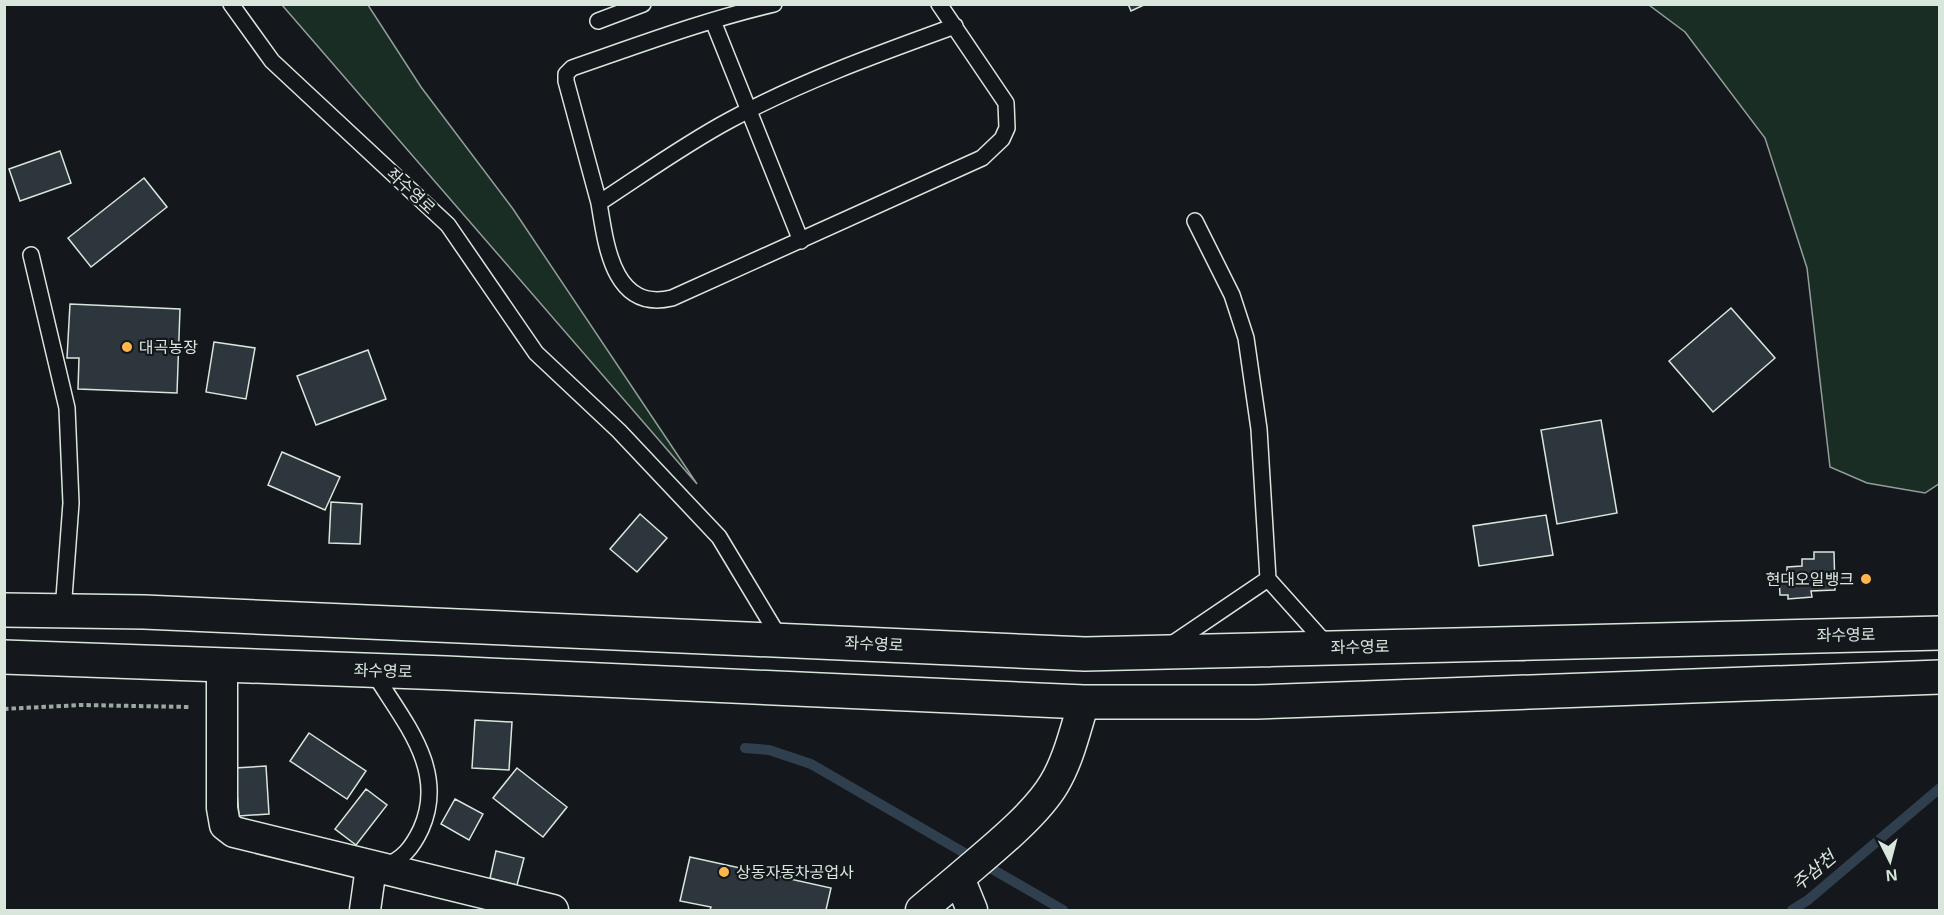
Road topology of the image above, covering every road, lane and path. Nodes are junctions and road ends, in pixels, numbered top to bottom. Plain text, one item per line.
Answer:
1 (231, 4) edge
2 (643, 4) edge
3 (774, 4) edge
4 (939, 4) edge
5 (598, 21) dead end
6 (713, 21) junction
7 (955, 26) junction
8 (749, 111) junction
9 (599, 203) junction
10 (1195, 221) dead end
11 (801, 241) junction
12 (31, 255) dead end
13 (1268, 579) junction
14 (4, 610) edge
15 (63, 611) junction
16 (1940, 633) edge
17 (781, 640) junction
18 (1330, 648) junction
19 (1159, 652) junction
20 (4, 657) edge
21 (222, 664) junction
22 (372, 670) junction
23 (1940, 677) edge
24 (1084, 702) junction
25 (222, 708) junction
26 (4, 709) edge
27 (375, 867) junction
28 (962, 875) junction
29 (365, 910) edge
30 (553, 910) edge
31 (921, 910) edge
32 (972, 910) edge

1 - 17 lane, 좌수영로
2 - 5 lane
3 - 6 lane
4 - 7 lane
6 - 8 lane
6 - 9 lane
7 - 8 lane
7 - 11 lane
8 - 9 lane
8 - 11 lane
9 - 11 lane
10 - 13 lane
12 - 15 lane
13 - 18 lane
13 - 19 lane
14 - 15 street, 좌수영로
15 - 17 street, 좌수영로
16 - 18 street, 좌수영로
17 - 19 street, 좌수영로
18 - 19 street, 좌수영로
20 - 21 street, 좌수영로
21 - 22 street, 좌수영로
21 - 25 street
22 - 24 street, 좌수영로
22 - 27 lane
23 - 24 street, 좌수영로
24 - 28 street
25 - 26 path
25 - 27 street
27 - 29 street
27 - 30 street
28 - 31 street
28 - 32 street

